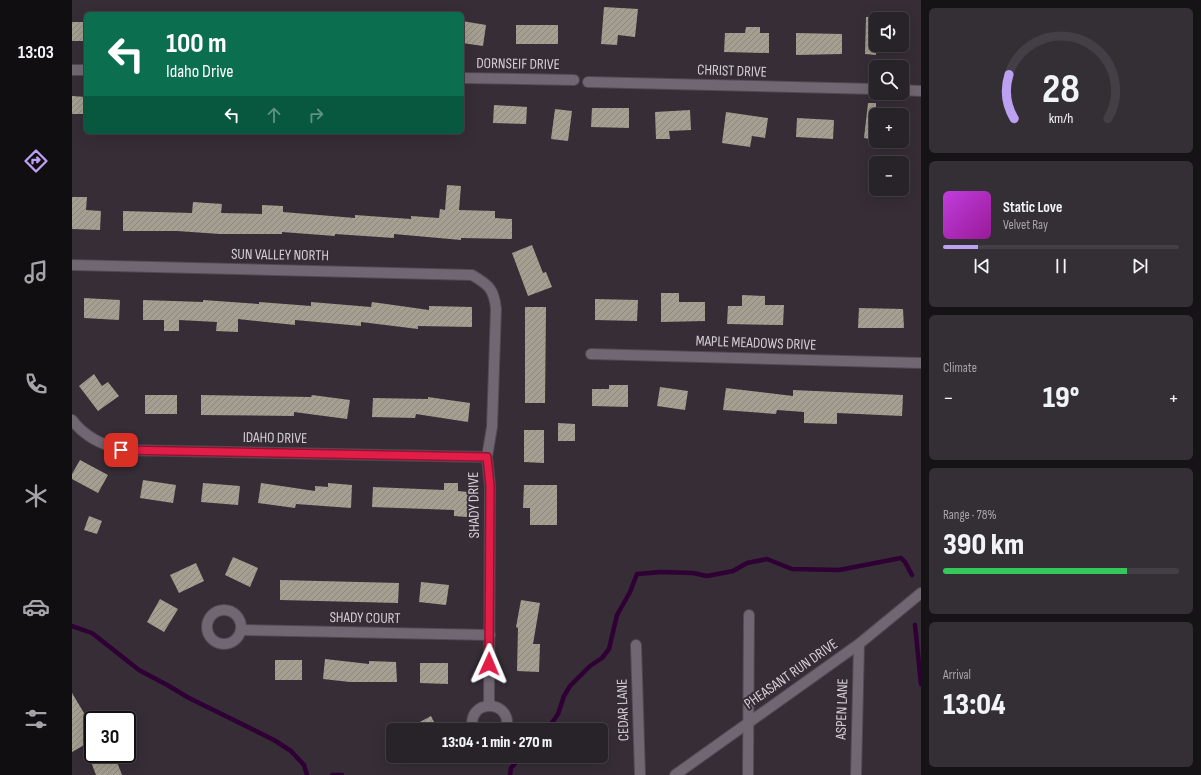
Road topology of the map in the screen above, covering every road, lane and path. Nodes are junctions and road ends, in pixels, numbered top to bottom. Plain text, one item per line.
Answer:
1 (72, 70) edge
2 (84, 70) edge
3 (464, 78) edge
4 (574, 80) dead end
5 (588, 82) dead end
6 (869, 90) edge
7 (909, 90) edge
8 (921, 91) edge
9 (72, 265) edge
10 (486, 283) joint
11 (591, 354) dead end
12 (921, 363) edge
13 (72, 420) edge
14 (487, 457) junction
15 (921, 593) edge
16 (749, 615) dead end
17 (241, 630) dead end
18 (490, 636) junction
19 (859, 644) junction
20 (636, 645) dead end
21 (489, 706) junction
22 (749, 722) junction
23 (471, 723) edge
24 (507, 723) edge
25 (640, 775) edge
26 (675, 775) edge
27 (748, 775) edge
28 (856, 775) edge

1 - 2 street
3 - 4 street, DORNSEIF DRIVE
5 - 6 street, CHRIST DRIVE
7 - 8 street
9 - 10 street, SUN VALLEY NORTH
10 - 14 street, SHADY DRIVE
11 - 12 street, MAPLE MEADOWS DRIVE
13 - 14 street, IDAHO DRIVE
14 - 18 street, SHADY DRIVE
15 - 19 street, PHEASANT RUN DRIVE
16 - 22 street
17 - 18 street, SHADY COURT
18 - 21 street, SHADY DRIVE
19 - 22 street, PHEASANT RUN DRIVE
19 - 28 street, ASPEN LANE
20 - 25 street, CEDAR LANE
21 - 23 street
21 - 24 street
22 - 26 street, PHEASANT RUN DRIVE
22 - 27 street

